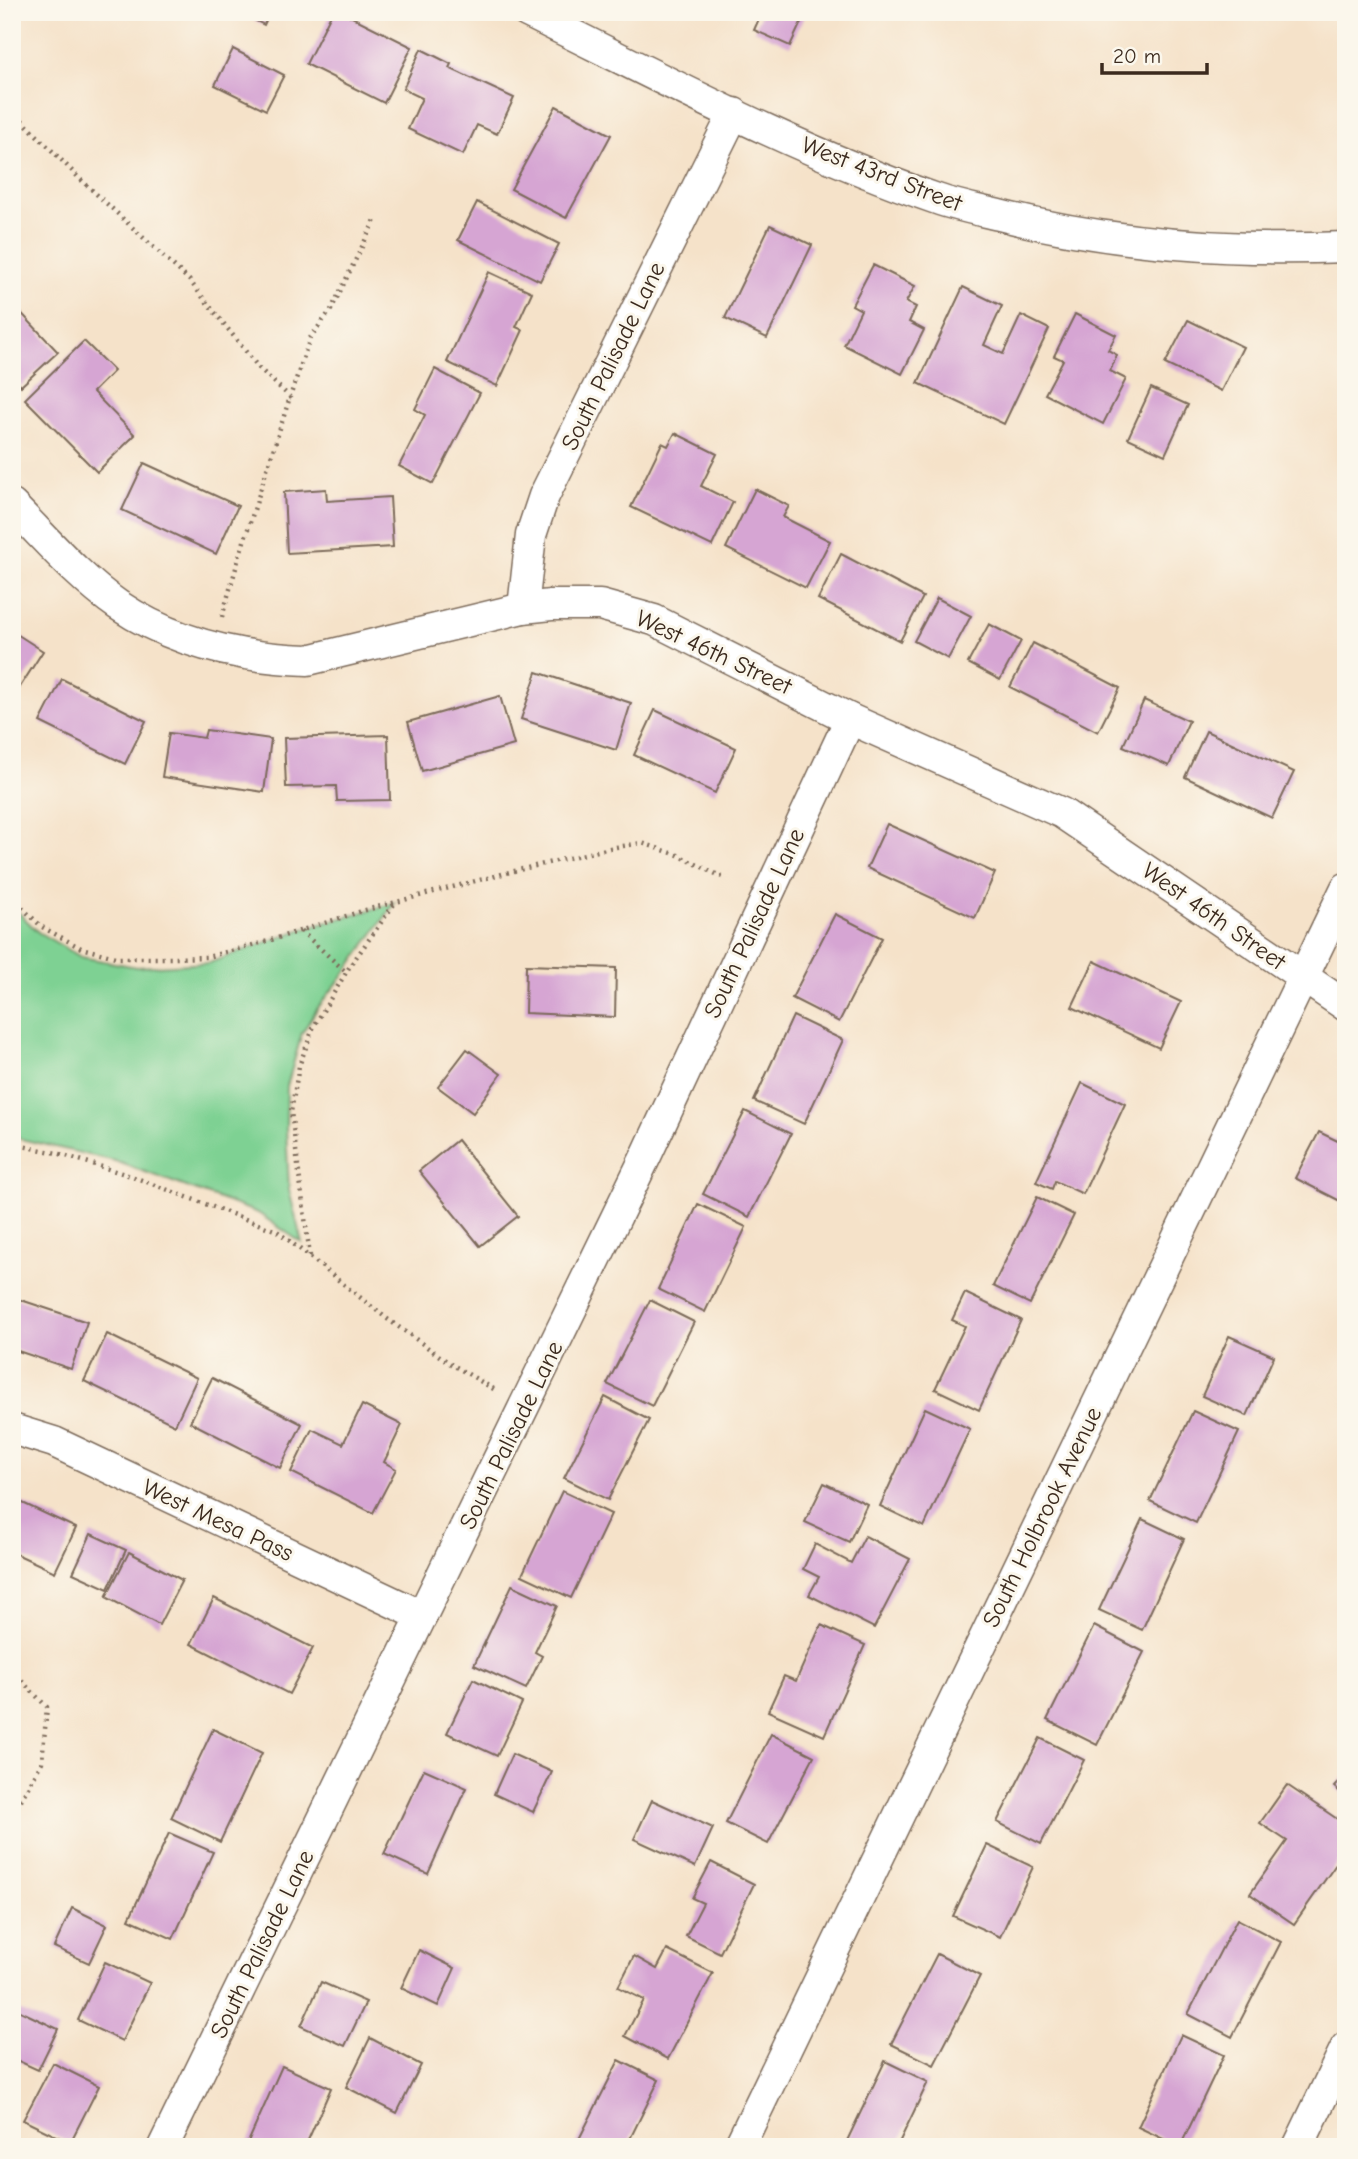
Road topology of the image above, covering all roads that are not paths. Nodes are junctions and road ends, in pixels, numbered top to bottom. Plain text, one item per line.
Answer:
1 (527, 12) edge
2 (734, 113) junction
3 (1346, 247) edge
4 (12, 505) edge
5 (523, 608) junction
6 (850, 719) junction
7 (1346, 888) edge
8 (1303, 977) junction
9 (1346, 1006) edge
10 (12, 1429) edge
11 (422, 1616) junction
12 (1346, 2047) edge
13 (163, 2147) edge
14 (739, 2147) edge
15 (1298, 2147) edge

1 - 2 street, West 43rd Street
2 - 3 street, West 43rd Street
2 - 5 street, South Palisade Lane
4 - 5 street, West 46th Street
5 - 6 street, West 46th Street
6 - 8 street, West 46th Street
6 - 11 street, South Palisade Lane
7 - 8 street, South Holbrook Avenue
8 - 9 street, West 46th Street
8 - 14 street, South Holbrook Avenue
10 - 11 street, West Mesa Pass
11 - 13 street, South Palisade Lane
12 - 15 street

